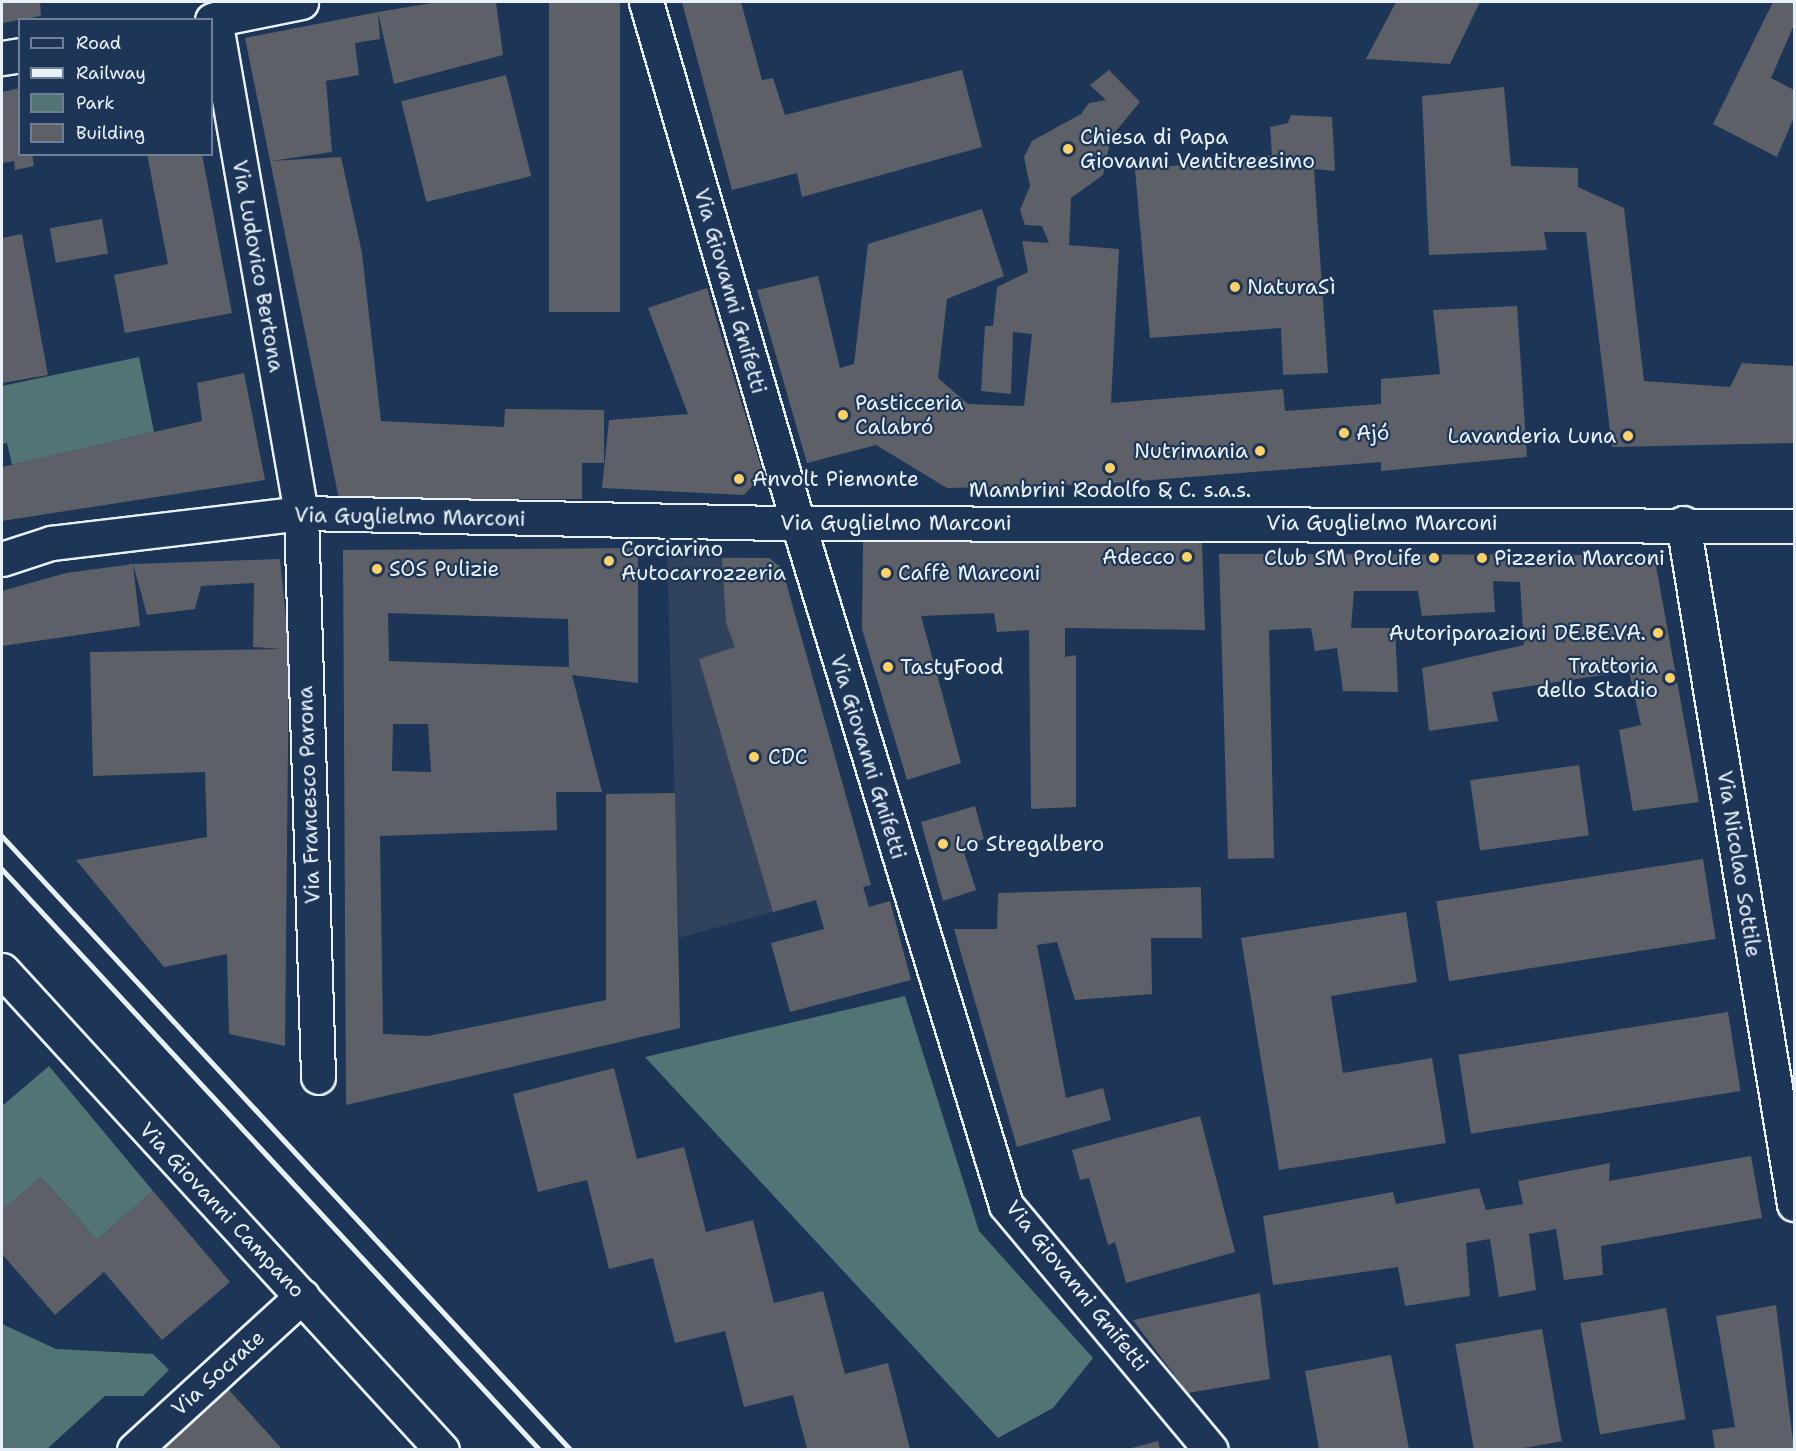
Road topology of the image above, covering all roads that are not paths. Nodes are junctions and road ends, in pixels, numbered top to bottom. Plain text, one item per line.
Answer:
1 (301, 2) edge
2 (646, 2) edge
3 (213, 20) edge
4 (18, 55) edge
5 (2, 58) edge
6 (300, 513) junction
7 (798, 523) junction
8 (1683, 523) junction
9 (1794, 526) edge
10 (2, 559) edge
11 (2, 970) edge
12 (318, 1077) dead end
13 (1794, 1204) edge
14 (302, 1296) junction
15 (134, 1449) edge
16 (442, 1449) edge
17 (1211, 1449) edge

1 - 3 street
2 - 7 street, Via Giovanni Gnifetti
3 - 6 street, Via Ludovico Bertona
4 - 5 street
6 - 7 street, Via Guglielmo Marconi
6 - 10 street, Via Guglielmo Marconi
6 - 12 street, Via Francesco Parona
7 - 8 street, Via Guglielmo Marconi
7 - 17 street, Via Giovanni Gnifetti
8 - 9 street, Via Guglielmo Marconi
8 - 13 street, Via Nicolao Sottile
11 - 14 street, Via Giovanni Campano
14 - 15 street, Via Socrate
14 - 16 street, Via Giovanni Campano

